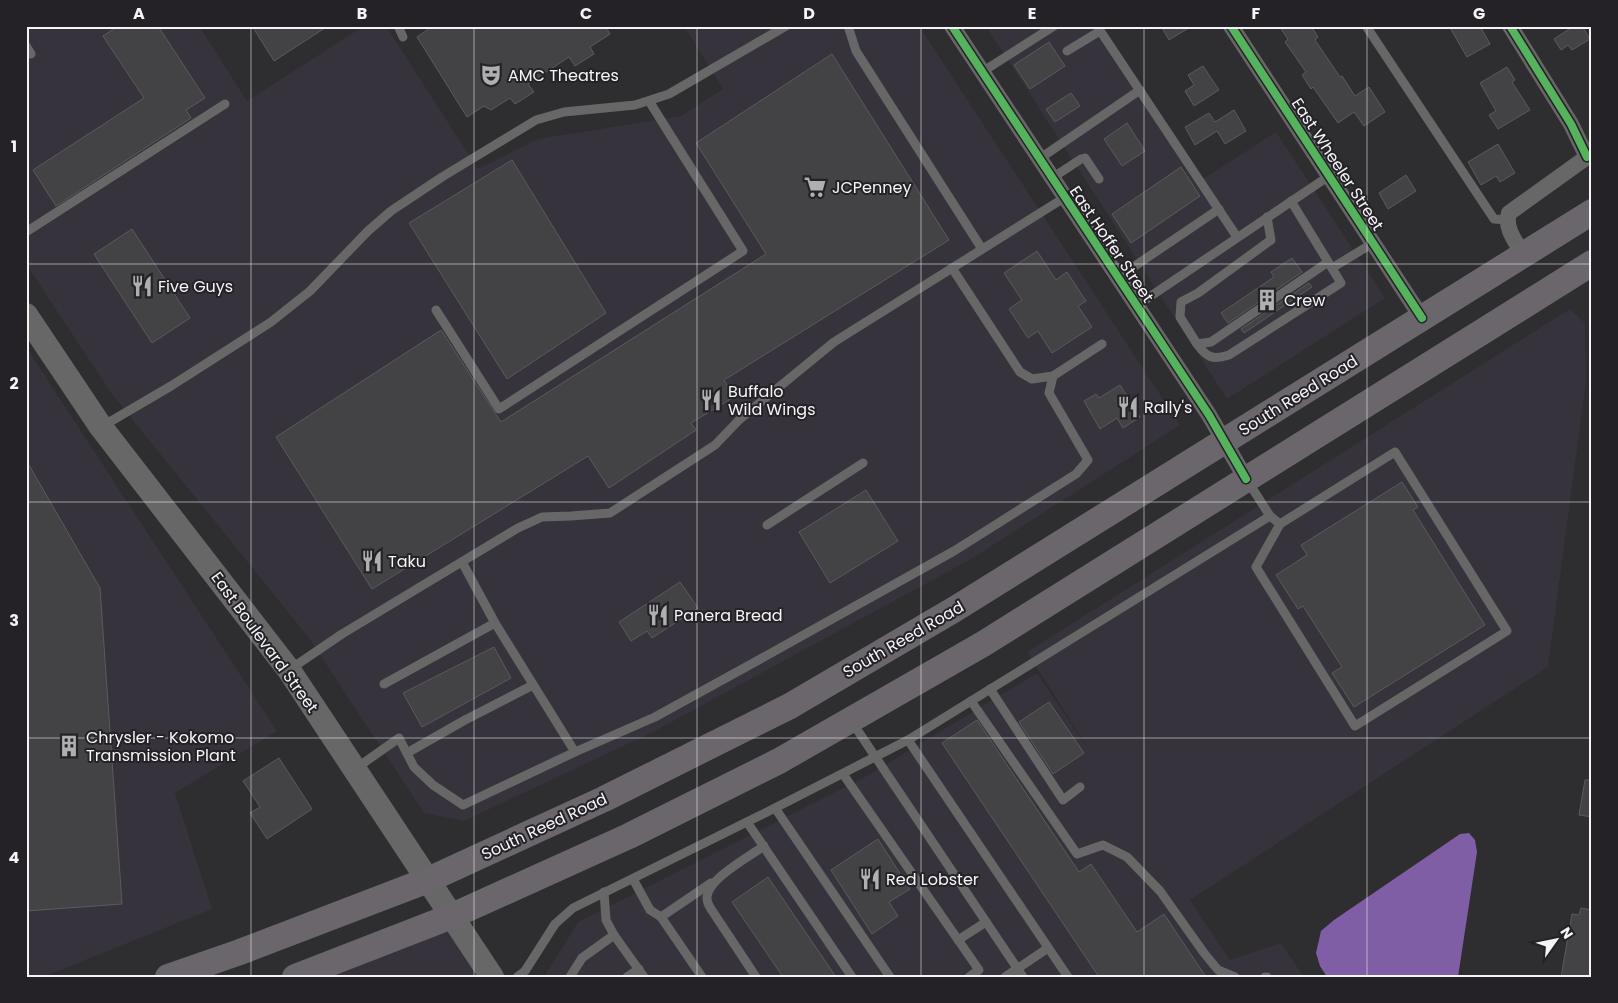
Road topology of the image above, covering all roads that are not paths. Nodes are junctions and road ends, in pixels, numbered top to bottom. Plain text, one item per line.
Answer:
1 (398, 26) edge
2 (786, 26) edge
3 (848, 26) edge
4 (952, 26) edge
5 (1054, 26) edge
6 (1231, 26) edge
7 (1366, 26) edge
8 (1510, 26) edge
9 (1098, 28) edge
10 (403, 36) dead end
11 (1067, 51) dead end
12 (982, 72) junction
13 (1140, 90) junction
14 (648, 101) junction
15 (224, 104) dead end
16 (1589, 154) edge
17 (1039, 159) junction
18 (1329, 176) junction
19 (1052, 178) junction
20 (1099, 179) dead end
21 (1064, 198) junction
22 (1291, 201) junction
23 (1218, 209) junction
24 (1592, 212) edge
25 (1266, 217) junction
26 (1506, 220) junction
27 (26, 232) edge
28 (1237, 237) junction
29 (1372, 243) junction
30 (982, 249) junction
31 (1523, 254) junction
32 (1592, 263) edge
33 (1330, 265) junction
34 (952, 268) junction
35 (1117, 278) junction
36 (1136, 306) junction
37 (436, 310) dead end
38 (26, 315) edge
39 (1422, 318) junction
40 (1102, 344) dead end
41 (1198, 344) junction
42 (1053, 376) junction
43 (101, 427) junction
44 (1225, 441) junction
45 (862, 463) dead end
46 (1246, 479) junction
47 (1270, 516) junction
48 (1280, 524) junction
49 (767, 525) dead end
50 (462, 562) junction
51 (495, 624) junction
52 (289, 670) junction
53 (384, 684) dead end
54 (533, 684) junction
55 (990, 688) junction
56 (971, 701) junction
57 (850, 720) junction
58 (908, 740) junction
59 (575, 752) junction
60 (407, 753) junction
61 (875, 758) junction
62 (354, 769) junction
63 (843, 774) junction
64 (1080, 787) dead end
65 (775, 808) junction
66 (747, 822) junction
67 (764, 846) junction
68 (632, 879) junction
69 (428, 880) junction
70 (715, 880) junction
71 (604, 892) junction
72 (452, 916) junction
73 (661, 917) junction
74 (986, 922) junction
75 (614, 935) junction
76 (958, 940) junction
77 (1048, 948) junction
78 (1017, 968) junction
79 (642, 973) edge
80 (168, 977) edge
81 (295, 977) edge
82 (492, 977) edge
83 (517, 977) edge
84 (570, 977) edge
85 (627, 977) edge
86 (702, 977) edge
87 (756, 977) edge
88 (852, 977) edge
89 (890, 977) edge
90 (969, 977) edge
91 (1005, 977) edge
92 (1022, 977) edge
93 (1068, 977) edge
94 (1235, 977) edge

1 - 10 lane
2 - 14 lane
3 - 30 lane
4 - 12 street, East Hoffer Street
5 - 12 lane
6 - 18 street, East Wheeler Street
7 - 26 lane
8 - 16 street
9 - 11 lane
9 - 13 lane
12 - 17 street, East Hoffer Street
13 - 17 lane
13 - 23 lane
14 - 37 lane
14 - 43 lane
15 - 27 lane
16 - 26 street
17 - 19 street, East Hoffer Street
18 - 22 lane
18 - 29 street, East Wheeler Street
19 - 20 lane
19 - 21 street, East Hoffer Street
21 - 30 lane
21 - 35 street, East Hoffer Street
22 - 25 lane
22 - 33 lane
23 - 28 lane
23 - 35 lane
24 - 31 main road, South Reed Road
25 - 28 lane
25 - 41 lane
26 - 31 street
28 - 36 lane
29 - 33 lane
29 - 39 street, East Wheeler Street
30 - 34 lane
31 - 39 main road, South Reed Road
32 - 46 main road
33 - 41 lane
33 - 41 lane
34 - 42 lane
34 - 50 lane
35 - 36 street, East Hoffer Street
36 - 44 street, East Hoffer Street
38 - 43 main road, East Boulevard Street
39 - 44 main road, South Reed Road
40 - 42 lane
42 - 59 lane
43 - 52 main road, East Boulevard Street
44 - 46 street, East Hoffer Street
44 - 69 main road, South Reed Road
45 - 49 lane
46 - 47 lane
46 - 57 main road
47 - 48 lane
47 - 55 lane
48 - 48 lane
50 - 51 lane
50 - 52 lane
51 - 53 lane
51 - 54 lane
52 - 62 main road, East Boulevard Street
54 - 59 lane
54 - 60 lane
55 - 56 lane
55 - 64 lane
56 - 58 lane
56 - 94 lane
57 - 61 lane
57 - 72 main road
58 - 61 lane
58 - 77 lane
59 - 60 lane
60 - 62 lane
61 - 63 lane
61 - 74 lane
62 - 69 main road, East Boulevard Street
63 - 65 lane
63 - 76 lane
65 - 66 lane
65 - 89 lane
66 - 67 lane
66 - 68 lane
67 - 70 lane
67 - 88 lane
68 - 71 lane
68 - 73 lane
69 - 72 main road, East Boulevard Street
69 - 80 main road, South Reed Road
70 - 73 lane
70 - 87 lane
71 - 75 lane
71 - 83 lane
72 - 81 main road
72 - 82 main road, East Boulevard Street
73 - 86 lane
74 - 76 lane
74 - 78 lane
75 - 79 lane
75 - 84 lane
76 - 90 lane
77 - 78 lane
77 - 93 lane
78 - 91 lane
78 - 92 lane
79 - 85 lane

